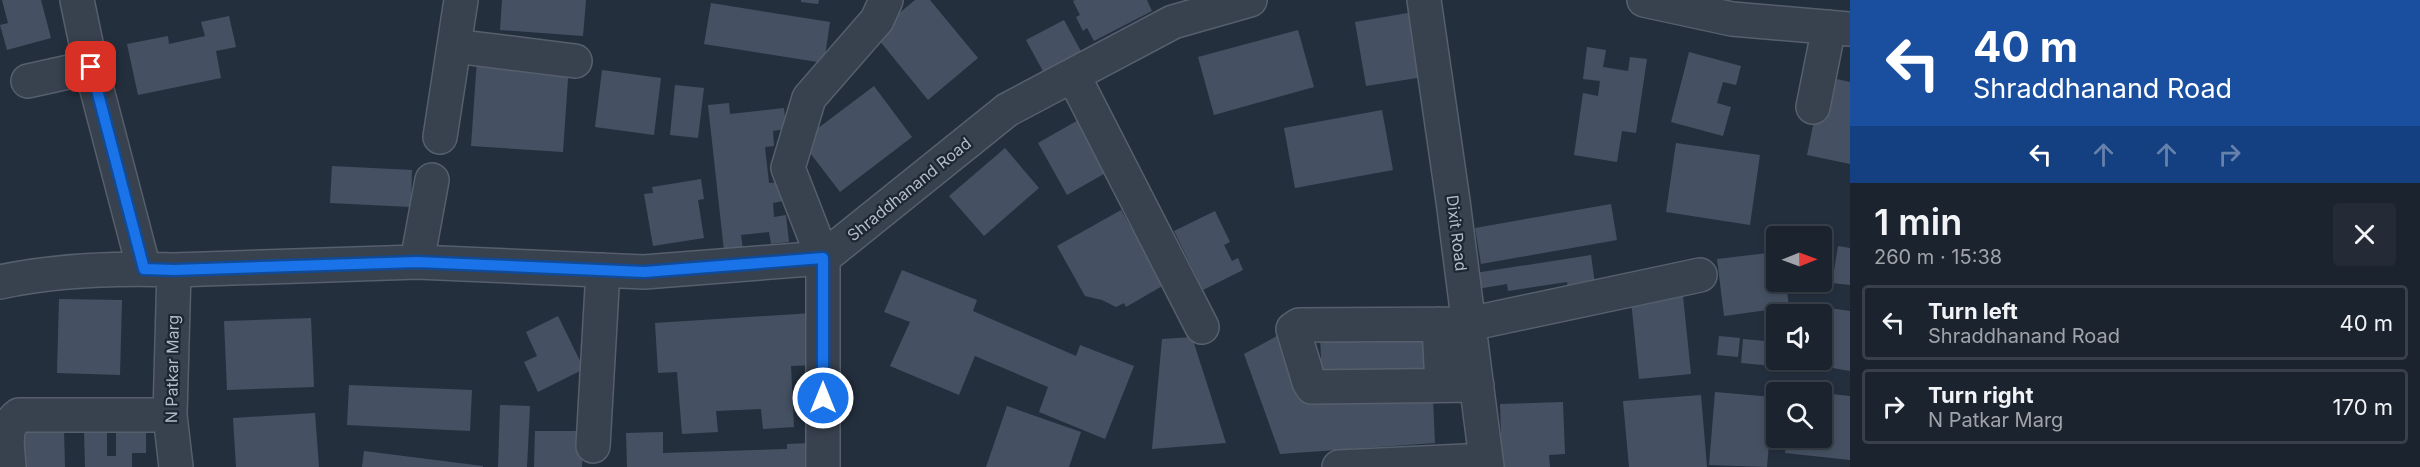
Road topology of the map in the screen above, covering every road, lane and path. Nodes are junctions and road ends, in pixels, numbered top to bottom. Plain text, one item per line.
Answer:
1 (77, 0) edge
2 (461, 0) edge
3 (886, 0) edge
4 (1250, 0) edge
5 (1424, 0) edge
6 (1644, 0) edge
7 (1734, 10) edge
8 (1169, 11) edge
9 (1839, 28) edge
10 (454, 45) junction
11 (575, 61) dead end
12 (91, 67) junction
13 (1073, 75) junction
14 (28, 81) dead end
15 (1813, 107) dead end
16 (440, 137) dead end
17 (432, 180) dead end
18 (823, 258) junction
19 (417, 262) junction
20 (159, 270) junction
21 (603, 270) junction
22 (1700, 275) dead end
23 (0, 282) edge
24 (1454, 324) junction
25 (1202, 327) dead end
26 (1442, 385) junction
27 (1477, 385) junction
28 (170, 415) junction
29 (593, 446) dead end
30 (1487, 463) edge
31 (9, 467) edge
32 (176, 467) edge
33 (824, 467) edge
34 (1339, 467) edge

1 - 12 street, N Patkar Marg
2 - 10 street
3 - 18 street
4 - 8 street, Shraddhanand Road
5 - 24 street, Dixit Road
6 - 7 street
7 - 9 street
8 - 13 street, Shraddhanand Road
9 - 15 street
10 - 11 street
10 - 16 street
12 - 14 street
12 - 20 street, N Patkar Marg
13 - 18 street, Shraddhanand Road
13 - 25 street
17 - 19 street
18 - 21 street
18 - 33 street
19 - 20 street
19 - 21 street
20 - 23 street
20 - 28 street, N Patkar Marg
21 - 29 street
22 - 24 street
24 - 26 street
24 - 26 street
24 - 27 street, Dixit Road
26 - 27 street
27 - 30 street, Dixit Road
28 - 31 street
28 - 32 street, N Patkar Marg
30 - 34 street

